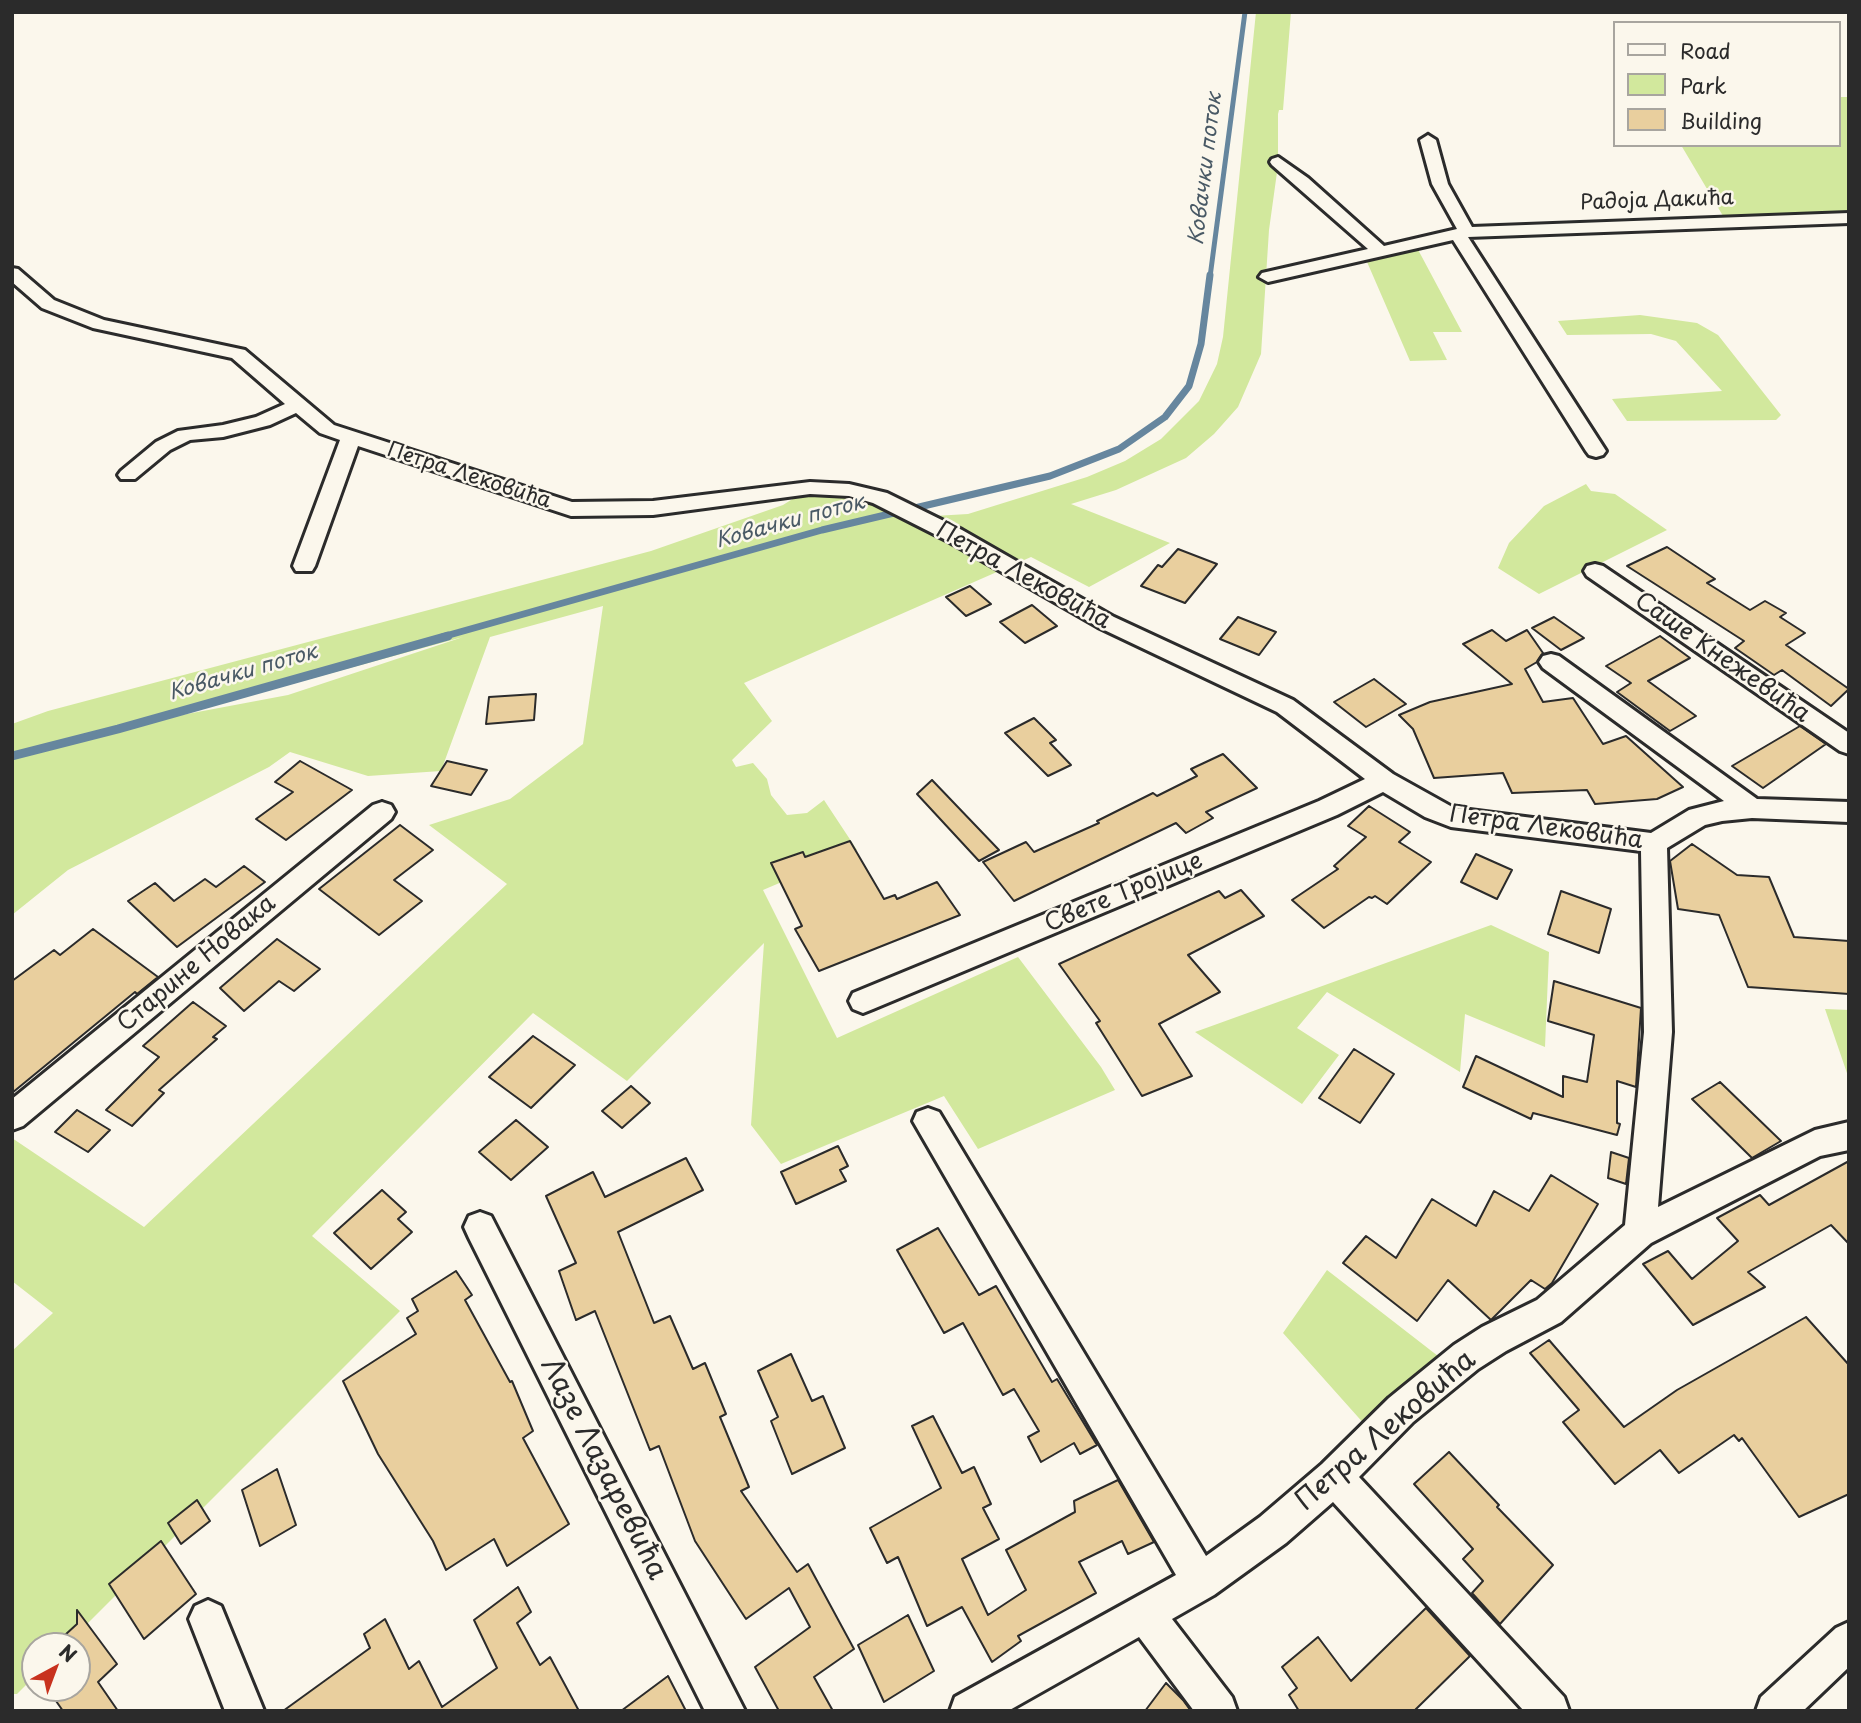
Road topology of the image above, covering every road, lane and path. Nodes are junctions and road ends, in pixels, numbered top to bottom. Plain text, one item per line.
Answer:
1 (1428, 140) dead end
2 (1278, 163) dead end
3 (1849, 218) edge
4 (1463, 234) junction
5 (1381, 252) junction
6 (12, 273) edge
7 (1268, 277) dead end
8 (298, 405) junction
9 (351, 437) junction
10 (1596, 451) dead end
11 (128, 475) dead end
12 (880, 498) joint
13 (917, 517) joint
14 (304, 566) dead end
15 (1595, 571) dead end
16 (1552, 662) dead end
17 (1849, 745) edge
18 (1384, 781) junction
19 (1752, 808) junction
20 (382, 812) dead end
21 (1849, 812) edge
22 (1654, 844) junction
23 (863, 1001) dead end
24 (12, 1117) edge
25 (928, 1121) dead end
26 (1849, 1136) edge
27 (480, 1227) dead end
28 (1640, 1232) junction
29 (1335, 1477) junction
30 (1201, 1582) junction
31 (1144, 1613) junction
32 (208, 1619) dead end
33 (1849, 1641) edge
34 (245, 1711) edge
35 (726, 1711) edge
36 (968, 1711) edge
37 (1218, 1711) edge
38 (1550, 1711) edge
39 (1775, 1711) edge

1 - 4 street
2 - 5 street
3 - 4 street, Радоја Дакића
4 - 5 street, Радоја Дакића
4 - 10 street
5 - 7 street, Радоја Дакића
6 - 8 street, Петра Лековића
8 - 9 street, Петра Лековића
8 - 11 street
9 - 12 street, Петра Лековића
9 - 14 street
12 - 13 street
13 - 18 street, Петра Лековића
15 - 17 street, Саше Кнежевића
16 - 19 street
18 - 22 street, Петра Лековића
18 - 23 street, Свете Тројице
19 - 21 street
19 - 22 street
20 - 24 street, Старине Новака
22 - 28 street, Петра Лековића
25 - 30 street
26 - 28 street, Петра Лековића
27 - 35 street, Лазе Лазаревића
28 - 29 street, Петра Лековића
29 - 30 street, Петра Лековића
29 - 38 street
30 - 31 street, Петра Лековића
31 - 36 street, Петра Лековића
31 - 37 street
32 - 34 street
33 - 39 street

